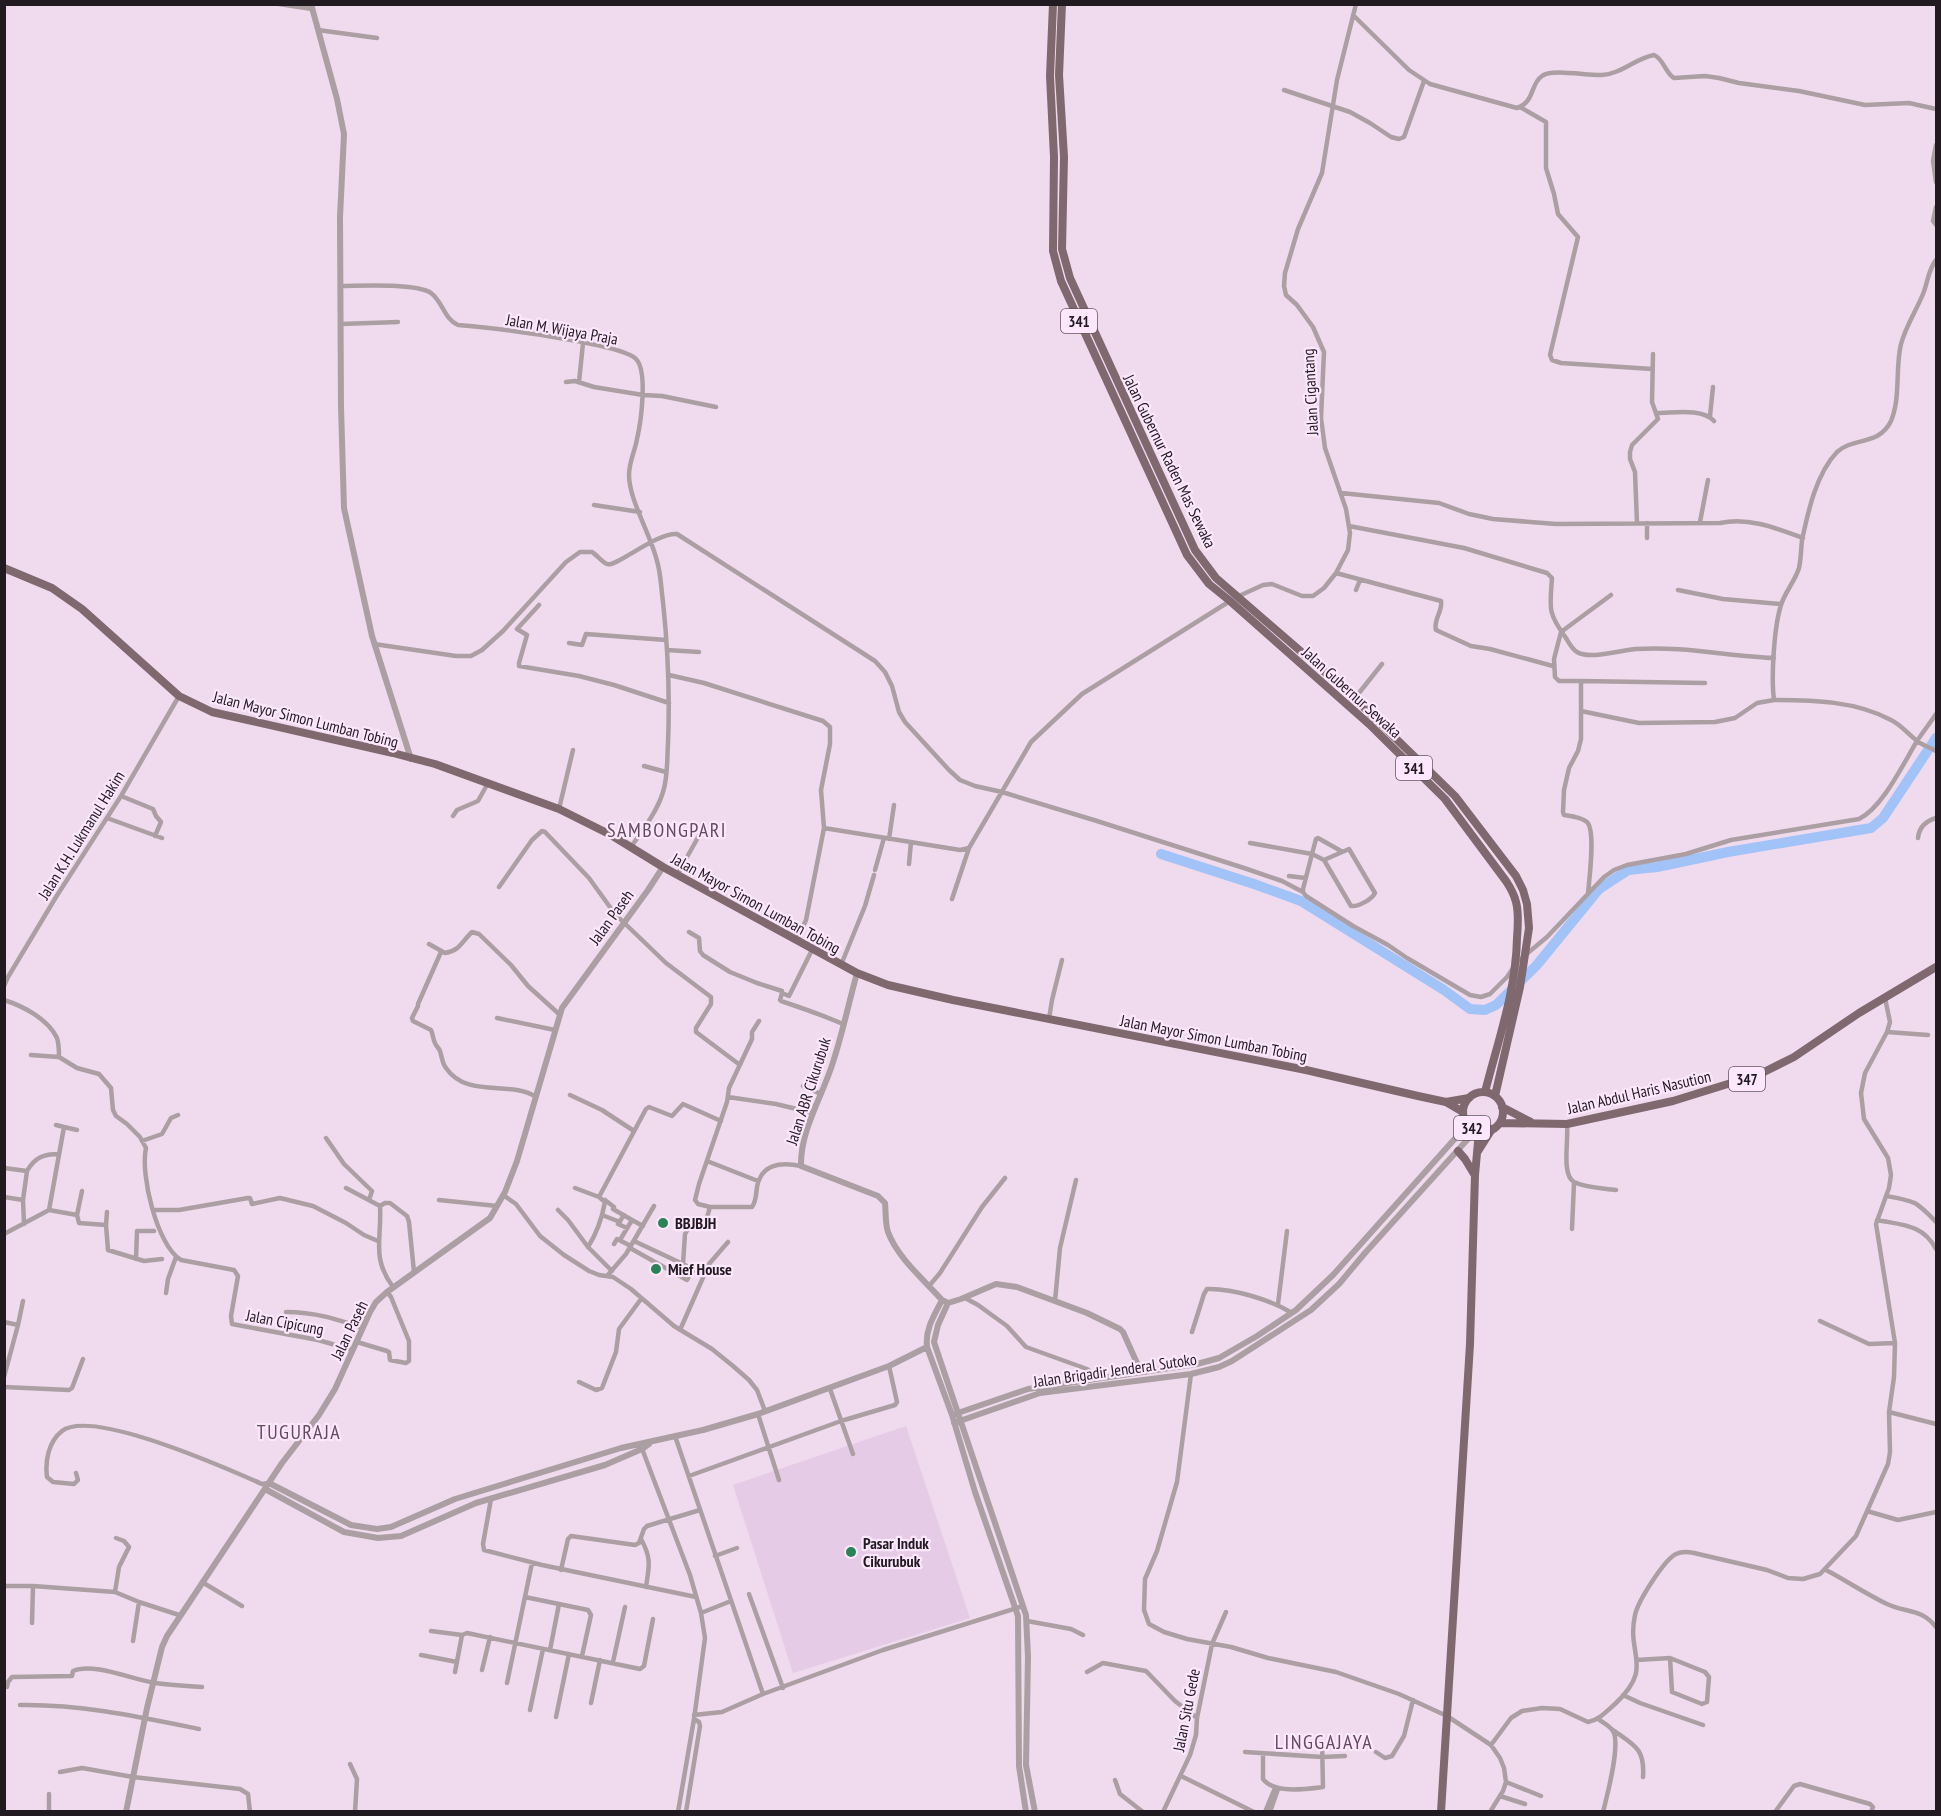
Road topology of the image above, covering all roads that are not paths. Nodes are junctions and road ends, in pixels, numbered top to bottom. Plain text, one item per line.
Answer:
1 (279, 4) edge
2 (1053, 4) edge
3 (1062, 4) edge
4 (1355, 5) edge
5 (312, 7) edge
6 (1353, 15) junction
7 (318, 30) junction
8 (377, 38) dead end
9 (1424, 81) junction
10 (1284, 90) dead end
11 (1333, 106) junction
12 (1520, 107) junction
13 (1936, 109) edge
14 (1936, 145) edge
15 (1054, 181) junction
16 (1063, 182) junction
17 (1936, 182) edge
18 (1936, 207) edge
19 (1936, 225) edge
20 (1936, 260) edge
21 (341, 286) junction
22 (398, 322) dead end
23 (341, 324) junction
24 (583, 343) junction
25 (1653, 354) dead end
26 (1652, 369) junction
27 (566, 382) dead end
28 (579, 382) junction
29 (1713, 387) dead end
30 (643, 395) junction
31 (716, 407) dead end
32 (1658, 413) junction
33 (1710, 416) junction
34 (1714, 421) dead end
35 (1708, 480) dead end
36 (1163, 492) junction
37 (1341, 493) junction
38 (594, 505) dead end
39 (640, 512) junction
40 (1700, 522) junction
41 (1637, 523) junction
42 (1647, 523) junction
43 (1349, 526) junction
44 (1647, 538) dead end
45 (1803, 538) junction
46 (652, 544) junction
47 (4, 568) edge
48 (1336, 573) junction
49 (1360, 580) junction
50 (1356, 590) dead end
51 (1678, 590) dead end
52 (1611, 595) dead end
53 (1239, 596) junction
54 (1230, 601) junction
55 (1781, 604) junction
56 (539, 605) dead end
57 (530, 609) junction
58 (1561, 632) junction
59 (666, 640) junction
60 (569, 643) dead end
61 (374, 644) junction
62 (667, 650) junction
63 (699, 652) dead end
64 (1774, 658) junction
65 (1382, 664) dead end
66 (1553, 666) junction
67 (669, 675) junction
68 (1331, 677) junction
69 (1581, 681) junction
70 (1324, 683) junction
71 (1705, 683) dead end
72 (178, 696) junction
73 (1355, 698) junction
74 (1774, 700) junction
75 (669, 703) junction
76 (1581, 711) junction
77 (1936, 714) edge
78 (1919, 743) junction
79 (573, 750) dead end
80 (1936, 751) edge
81 (411, 759) junction
82 (644, 766) dead end
83 (666, 772) junction
84 (488, 783) junction
85 (1002, 792) junction
86 (121, 796) junction
87 (894, 805) dead end
88 (559, 810) junction
89 (453, 816) dead end
90 (107, 818) junction
91 (1936, 818) edge
92 (824, 828) junction
93 (701, 832) dead end
94 (155, 836) junction
95 (162, 838) dead end
96 (886, 838) junction
97 (1918, 838) dead end
98 (911, 842) junction
99 (1250, 843) dead end
100 (631, 847) junction
101 (969, 849) junction
102 (1341, 851) junction
103 (1312, 854) junction
104 (1324, 860) junction
105 (909, 864) dead end
106 (663, 867) junction
107 (677, 874) junction
108 (1289, 876) dead end
109 (1305, 878) junction
110 (499, 887) dead end
111 (1303, 892) junction
112 (1588, 895) junction
113 (952, 899) dead end
114 (624, 922) junction
115 (689, 932) dead end
116 (797, 940) junction
117 (429, 944) dead end
118 (813, 948) junction
119 (441, 952) junction
120 (1526, 955) junction
121 (1062, 960) dead end
122 (1520, 963) junction
123 (842, 965) junction
124 (1936, 967) edge
125 (857, 973) junction
126 (4, 986) edge
127 (782, 993) junction
128 (1885, 997) junction
129 (4, 1000) edge
130 (559, 1014) junction
131 (1510, 1015) junction
132 (497, 1017) dead end
133 (1049, 1019) junction
134 (759, 1022) dead end
135 (843, 1024) junction
136 (555, 1030) junction
137 (1887, 1032) junction
138 (1928, 1035) dead end
139 (31, 1055) dead end
140 (59, 1057) junction
141 (740, 1065) junction
142 (803, 1086) dead end
143 (1485, 1092) junction
144 (821, 1094) junction
145 (570, 1095) dead end
146 (1495, 1096) junction
147 (536, 1097) junction
148 (728, 1097) junction
149 (1469, 1098) junction
150 (1446, 1102) junction
151 (1502, 1107) junction
152 (1463, 1112) junction
153 (813, 1113) junction
154 (178, 1115) dead end
155 (721, 1121) junction
156 (1532, 1122) junction
157 (1500, 1123) junction
158 (1468, 1124) junction
159 (1567, 1124) junction
160 (57, 1125) dead end
161 (64, 1127) junction
162 (1492, 1129) junction
163 (77, 1130) dead end
164 (634, 1131) junction
165 (1478, 1131) junction
166 (326, 1138) dead end
167 (142, 1141) junction
168 (1458, 1151) junction
169 (1477, 1153) junction
170 (59, 1154) junction
171 (707, 1161) junction
172 (801, 1166) junction
173 (4, 1168) edge
174 (27, 1171) junction
175 (1475, 1175) junction
176 (1005, 1178) dead end
177 (1076, 1180) dead end
178 (758, 1181) junction
179 (1574, 1182) junction
180 (346, 1188) dead end
181 (575, 1188) dead end
182 (1616, 1190) dead end
183 (82, 1191) dead end
184 (503, 1195) junction
185 (1886, 1196) junction
186 (4, 1197) edge
187 (599, 1197) junction
188 (22, 1200) junction
189 (369, 1200) junction
190 (439, 1200) dead end
191 (605, 1200) junction
192 (380, 1206) junction
193 (497, 1206) junction
194 (654, 1206) dead end
195 (710, 1207) junction
196 (49, 1210) junction
197 (153, 1210) junction
198 (558, 1210) dead end
199 (107, 1212) dead end
200 (77, 1215) junction
201 (602, 1215) junction
202 (624, 1215) junction
203 (632, 1220) junction
204 (1877, 1220) junction
205 (620, 1222) junction
206 (1936, 1222) edge
207 (24, 1224) junction
208 (106, 1225) junction
209 (643, 1226) junction
210 (627, 1228) junction
211 (1572, 1229) dead end
212 (154, 1231) dead end
213 (1287, 1232) dead end
214 (4, 1234) edge
215 (620, 1240) junction
216 (378, 1241) junction
217 (728, 1242) dead end
218 (614, 1244) dead end
219 (631, 1245) junction
220 (588, 1247) junction
221 (1936, 1249) edge
222 (175, 1255) junction
223 (136, 1259) junction
224 (162, 1259) dead end
225 (683, 1264) junction
226 (693, 1269) junction
227 (612, 1271) junction
228 (414, 1272) junction
229 (704, 1275) junction
230 (1333, 1275) junction
231 (607, 1276) junction
232 (1339, 1284) junction
233 (929, 1286) junction
234 (393, 1287) junction
235 (387, 1292) junction
236 (166, 1293) dead end
237 (965, 1298) junction
238 (641, 1299) junction
239 (23, 1301) dead end
240 (1055, 1301) junction
241 (945, 1302) junction
242 (1278, 1304) junction
243 (286, 1312) dead end
244 (1292, 1313) junction
245 (1820, 1321) dead end
246 (4, 1322) edge
247 (18, 1325) junction
248 (363, 1328) junction
249 (680, 1330) junction
250 (1192, 1332) dead end
251 (1259, 1339) junction
252 (357, 1342) junction
253 (1895, 1343) junction
254 (927, 1347) junction
255 (353, 1350) junction
256 (83, 1359) dead end
257 (889, 1366) junction
258 (1141, 1372) junction
259 (1191, 1374) junction
260 (4, 1377) edge
261 (1098, 1378) junction
262 (1107, 1381) junction
263 (579, 1382) dead end
264 (4, 1386) edge
265 (830, 1389) junction
266 (765, 1411) junction
267 (1889, 1412) junction
268 (758, 1414) junction
269 (955, 1414) junction
270 (841, 1421) junction
271 (962, 1421) junction
272 (954, 1423) junction
273 (1936, 1424) edge
274 (675, 1436) junction
275 (641, 1446) junction
276 (768, 1448) junction
277 (853, 1454) dead end
278 (76, 1473) dead end
279 (689, 1476) junction
280 (779, 1480) dead end
281 (266, 1486) junction
282 (473, 1494) junction
283 (491, 1498) junction
284 (476, 1503) junction
285 (700, 1510) junction
286 (1867, 1511) junction
287 (1936, 1512) edge
288 (668, 1520) junction
289 (116, 1538) dead end
290 (641, 1539) junction
291 (736, 1548) dead end
292 (715, 1556) junction
293 (532, 1563) junction
294 (561, 1570) junction
295 (1826, 1570) junction
296 (202, 1582) junction
297 (4, 1586) edge
298 (33, 1586) junction
299 (646, 1587) junction
300 (115, 1592) junction
301 (749, 1594) dead end
302 (525, 1597) junction
303 (696, 1597) junction
304 (731, 1600) junction
305 (139, 1602) junction
306 (559, 1604) junction
307 (242, 1606) dead end
308 (625, 1606) dead end
309 (1023, 1606) junction
310 (1014, 1608) junction
311 (1226, 1612) dead end
312 (701, 1613) junction
313 (179, 1615) junction
314 (653, 1619) dead end
315 (1027, 1620) junction
316 (32, 1623) dead end
317 (1936, 1627) edge
318 (431, 1631) dead end
319 (462, 1635) junction
320 (1083, 1635) dead end
321 (490, 1637) junction
322 (132, 1641) dead end
323 (515, 1643) junction
324 (1212, 1644) junction
325 (543, 1649) junction
326 (549, 1650) junction
327 (569, 1654) junction
328 (421, 1655) dead end
329 (582, 1656) junction
330 (1670, 1658) junction
331 (600, 1660) junction
332 (1637, 1660) junction
333 (457, 1662) junction
334 (613, 1662) junction
335 (482, 1670) dead end
336 (455, 1672) dead end
337 (1087, 1672) dead end
338 (154, 1683) junction
339 (507, 1683) dead end
340 (4, 1687) edge
341 (202, 1687) dead end
342 (783, 1688) junction
343 (763, 1694) junction
344 (1623, 1695) junction
345 (1413, 1700) junction
346 (591, 1703) dead end
347 (20, 1705) dead end
348 (530, 1710) dead end
349 (1447, 1716) junction
350 (556, 1717) dead end
351 (694, 1717) junction
352 (145, 1718) junction
353 (1197, 1718) junction
354 (1598, 1719) junction
355 (1703, 1725) dead end
356 (199, 1729) dead end
357 (1613, 1730) junction
358 (1322, 1742) dead end
359 (1491, 1745) junction
360 (1245, 1752) dead end
361 (1376, 1752) dead end
362 (1263, 1754) junction
363 (1345, 1756) dead end
364 (1322, 1757) junction
365 (350, 1764) dead end
366 (60, 1772) dead end
367 (1182, 1776) junction
368 (133, 1777) junction
369 (1643, 1777) dead end
370 (1114, 1780) dead end
371 (1506, 1782) junction
372 (1276, 1789) junction
373 (49, 1794) dead end
374 (1500, 1796) junction
375 (1541, 1796) dead end
376 (1525, 1804) dead end
377 (1776, 1811) edge
378 (49, 1812) edge
379 (126, 1812) edge
380 (250, 1812) edge
381 (355, 1812) edge
382 (678, 1812) edge
383 (686, 1812) edge
384 (1026, 1812) edge
385 (1035, 1812) edge
386 (1143, 1812) edge
387 (1163, 1812) edge
388 (1254, 1812) edge
389 (1265, 1812) edge
390 (1270, 1812) edge
391 (1441, 1812) edge
392 (1490, 1812) edge
393 (1603, 1812) edge
394 (1871, 1812) edge

1 - 5 street
2 - 15 main road, Jalan Gubernur Raden Mas Sewaka / 341
3 - 16 main road, Jalan Gubernur Raden Mas Sewaka / 341
4 - 6 street, Jalan Cigantang
5 - 7 street
6 - 9 street
6 - 11 street, Jalan Cigantang
7 - 8 street
7 - 21 street
9 - 11 street
9 - 12 street
10 - 11 street
11 - 37 street, Jalan Cigantang
12 - 13 street
12 - 26 street
14 - 17 street
15 - 16 main road
15 - 36 main road, Jalan Gubernur Raden Mas Sewaka / 341
16 - 36 main road, Jalan Gubernur Raden Mas Sewaka / 341
18 - 19 street
20 - 45 street
21 - 23 street
21 - 24 street, Jalan M. Wijaya Praja
22 - 23 street
23 - 61 street
24 - 28 street
24 - 30 street, Jalan M. Wijaya Praja
25 - 26 street
26 - 32 street
27 - 28 street
28 - 30 street
29 - 33 street
30 - 31 street
30 - 39 street, Jalan M. Wijaya Praja
32 - 33 street
32 - 41 street
33 - 34 street
35 - 40 street
36 - 53 main road, Jalan Gubernur Raden Mas Sewaka / 341
36 - 54 main road, Jalan Gubernur Raden Mas Sewaka / 341
37 - 41 street
37 - 43 street, Jalan Cigantang
38 - 39 street
39 - 46 street, Jalan M. Wijaya Praja
40 - 42 street
40 - 45 street
41 - 42 street
42 - 44 street
43 - 48 street, Jalan Cigantang
43 - 58 street
45 - 55 street
46 - 57 street
46 - 59 street, Jalan M. Wijaya Praja
46 - 85 street
47 - 72 main road, Jalan Mayor Simon Lumban Tobing
48 - 49 street
48 - 53 street, Jalan Cigantang
49 - 50 street
49 - 66 street
51 - 55 street
52 - 58 street
53 - 68 main road, Jalan Gubernur Raden Mas Sewaka / 341
54 - 70 main road, Jalan Gubernur Sewaka / 341
54 - 85 street
55 - 64 street
56 - 57 street
57 - 61 street
57 - 75 street
58 - 64 street
58 - 66 street
59 - 60 street
59 - 62 street, Jalan M. Wijaya Praja
61 - 81 street
62 - 63 street
62 - 67 street, Jalan M. Wijaya Praja
64 - 74 street
65 - 73 street
66 - 69 street
67 - 75 street, Jalan M. Wijaya Praja
67 - 92 street
68 - 70 main road
68 - 73 main road, Jalan Gubernur Raden Mas Sewaka / 341
69 - 71 street
69 - 76 street
70 - 122 main road, Jalan Gubernur Sewaka / 341
72 - 81 main road, Jalan Mayor Simon Lumban Tobing
72 - 86 street, Jalan K.H. Lukmanul Hakim
73 - 120 main road, Jalan Gubernur Raden Mas Sewaka / 341
74 - 76 street
74 - 78 street
75 - 83 street, Jalan M. Wijaya Praja
76 - 112 street
77 - 78 street
78 - 80 street
78 - 112 street
79 - 88 street
81 - 84 main road, Jalan Mayor Simon Lumban Tobing
82 - 83 street
83 - 100 street, Jalan M. Wijaya Praja
84 - 88 main road, Jalan Mayor Simon Lumban Tobing
84 - 89 street
85 - 101 street
85 - 111 street
86 - 90 street, Jalan K.H. Lukmanul Hakim
86 - 94 street
87 - 96 street
88 - 100 main road, Jalan Mayor Simon Lumban Tobing
90 - 94 street
90 - 126 street, Jalan K.H. Lukmanul Hakim
91 - 97 street
92 - 96 street
92 - 116 street
93 - 107 street
94 - 95 street
96 - 98 street
96 - 123 street
98 - 101 street
98 - 105 street
99 - 103 street
100 - 106 main road, Jalan Mayor Simon Lumban Tobing
101 - 113 street
102 - 103 street
102 - 104 street
102 - 104 street
103 - 104 street
103 - 109 street
106 - 107 main road, Jalan Mayor Simon Lumban Tobing
106 - 114 street, Jalan Paseh
107 - 116 main road, Jalan Mayor Simon Lumban Tobing
108 - 109 street
109 - 111 street
110 - 114 street
111 - 122 street
112 - 120 street
114 - 130 street, Jalan Paseh
114 - 141 street
115 - 127 street
116 - 118 main road, Jalan Mayor Simon Lumban Tobing
117 - 119 street
118 - 123 main road, Jalan Mayor Simon Lumban Tobing
118 - 127 street
119 - 130 street
119 - 147 street
120 - 122 main road, Jalan Gubernur Raden Mas Sewaka / 341
121 - 133 street
122 - 131 main road, Jalan Gubernur Sewaka / 341
122 - 131 main road, Jalan Gubernur Raden Mas Sewaka / 341
123 - 125 main road, Jalan Mayor Simon Lumban Tobing
124 - 128 main road, Jalan Abdul Haris Nasution / 347
125 - 133 main road, Jalan Mayor Simon Lumban Tobing
125 - 135 street, Jalan ABR Cikurubuk
127 - 135 street
128 - 137 street
128 - 159 main road, Jalan Abdul Haris Nasution / 347
129 - 140 street
130 - 136 street, Jalan Paseh
131 - 143 main road, 341
131 - 146 main road, 341
132 - 136 street
133 - 150 main road, Jalan Mayor Simon Lumban Tobing
134 - 141 street
135 - 144 street, Jalan ABR Cikurubuk
136 - 147 street, Jalan Paseh
137 - 138 street
137 - 185 street
139 - 140 street
140 - 167 street
141 - 148 street
142 - 144 street
143 - 146 main road, 342
143 - 149 main road, 342
144 - 153 street, Jalan ABR Cikurubuk
145 - 164 street
146 - 151 main road, 342
147 - 184 street, Jalan Paseh
148 - 153 street
148 - 155 street
149 - 150 main road, Jalan Mayor Simon Lumban Tobing
149 - 152 main road, 342
150 - 152 main road, Jalan Mayor Simon Lumban Tobing
151 - 156 main road
151 - 157 main road, 342
152 - 158 main road, 342
153 - 172 street, Jalan ABR Cikurubuk
154 - 167 street
155 - 164 street
155 - 171 street
156 - 157 main road, Jalan Abdul Haris Nasution
156 - 159 main road, Jalan Abdul Haris Nasution / 347
157 - 162 main road, 342
158 - 165 main road, 342
158 - 230 street
159 - 179 street
160 - 161 street
161 - 163 street
161 - 170 street
162 - 165 main road, 342
162 - 169 main road
164 - 187 street
165 - 168 street, Jalan Brigadir Jenderal Sutoko
165 - 169 main road
166 - 189 street
167 - 197 street
168 - 175 main road
168 - 232 street, Jalan Brigadir Jenderal Sutoko
169 - 175 main road
170 - 174 street
170 - 196 street
171 - 178 street
171 - 195 street
172 - 178 street
172 - 233 street, Jalan ABR Cikurubuk
173 - 174 street
174 - 188 street
175 - 349 main road
176 - 233 street
177 - 240 street
178 - 195 street
179 - 182 street
179 - 211 street
180 - 189 street
181 - 187 street
183 - 200 street
184 - 193 street, Jalan Paseh
184 - 231 street
185 - 204 street
185 - 206 street
186 - 188 street
187 - 191 street
188 - 207 street
189 - 192 street
190 - 193 street
191 - 201 street
191 - 202 street
192 - 216 street
192 - 228 street
193 - 228 street, Jalan Paseh
194 - 209 street
195 - 225 street
196 - 200 street
196 - 207 street
197 - 216 street
197 - 222 street
198 - 220 street
199 - 208 street
200 - 208 street
201 - 205 street
201 - 220 street
202 - 203 street
202 - 205 street
203 - 209 street
203 - 210 street
204 - 221 street
204 - 253 street
205 - 210 street
207 - 214 street
208 - 223 street
209 - 219 street
210 - 215 street
212 - 223 street
213 - 242 street
215 - 218 street
215 - 219 street
216 - 234 street
217 - 229 street
219 - 225 street
219 - 226 street
219 - 227 street
220 - 227 street
222 - 236 street
222 - 255 street, Jalan Cipicung
223 - 224 street
225 - 226 street
226 - 229 street
227 - 231 street
228 - 234 street, Jalan Paseh
229 - 249 street
230 - 232 street
230 - 244 street
231 - 238 street
232 - 251 street, Jalan Brigadir Jenderal Sutoko
233 - 241 street, Jalan ABR Cikurubuk
234 - 235 street, Jalan Paseh
235 - 248 street, Jalan Paseh
235 - 252 street
237 - 240 street
237 - 241 street
237 - 261 street
238 - 249 street
238 - 263 street
239 - 247 street
240 - 258 street
241 - 254 street
241 - 269 street
242 - 244 street
242 - 250 street
243 - 248 street
244 - 251 street
245 - 253 street
246 - 247 street
247 - 260 street
248 - 252 street, Jalan Paseh
249 - 266 street
251 - 258 street
251 - 259 street, Jalan Brigadir Jenderal Sutoko
252 - 255 street, Jalan Paseh
253 - 267 street
254 - 257 street
254 - 269 street
255 - 281 street, Jalan Paseh
256 - 264 street
257 - 265 street
257 - 270 street
258 - 262 street
259 - 262 street, Jalan Brigadir Jenderal Sutoko
259 - 324 street
261 - 262 street
261 - 269 street
262 - 271 street, Jalan Brigadir Jenderal Sutoko
265 - 266 street
265 - 270 street
266 - 268 street
267 - 273 street
267 - 286 street
268 - 274 street
268 - 276 street
269 - 271 street
269 - 272 street
270 - 276 street
270 - 277 street
271 - 272 street, Jalan Brigadir Jenderal Sutoko
271 - 309 street
272 - 310 street
274 - 275 street
274 - 279 street
275 - 282 street
275 - 283 street
275 - 288 street
276 - 279 street
276 - 280 street
278 - 281 street
279 - 285 street
281 - 282 street
281 - 284 street
281 - 296 street, Jalan Paseh
282 - 284 street
283 - 284 street
283 - 293 street
285 - 288 street
285 - 292 street
286 - 287 street
286 - 295 street
288 - 290 street
288 - 303 street
289 - 300 street
290 - 294 street
290 - 299 street
291 - 292 street
292 - 304 street
293 - 294 street
293 - 302 street
294 - 299 street
295 - 317 street
295 - 332 street
296 - 307 street
296 - 313 street, Jalan Paseh
297 - 298 street
298 - 300 street
298 - 316 street
299 - 303 street
300 - 305 street
301 - 342 street
302 - 306 street
302 - 323 street
303 - 312 street
304 - 312 street
304 - 343 street
305 - 313 street
305 - 322 street
306 - 326 street
306 - 329 street
308 - 334 street
309 - 310 street
309 - 315 street
310 - 342 street
310 - 384 street
311 - 324 street, Jalan Situ Gede
312 - 351 street
313 - 338 street, Jalan Paseh
314 - 334 street
315 - 320 street
315 - 385 street
318 - 319 street
319 - 321 street
319 - 333 street
321 - 323 street
321 - 335 street
323 - 325 street
323 - 339 street
324 - 345 street
324 - 353 street, Jalan Situ Gede
325 - 326 street
325 - 348 street
326 - 327 street
327 - 329 street
327 - 350 street
328 - 333 street
329 - 331 street
330 - 330 street
330 - 332 street
331 - 334 street
331 - 346 street
332 - 344 street
333 - 336 street
337 - 353 street
338 - 340 street
338 - 341 street
338 - 352 street, Jalan Paseh
342 - 343 street
343 - 351 street
344 - 354 street
344 - 355 street
345 - 349 street
345 - 361 street
347 - 352 street
349 - 359 street
349 - 391 main road
351 - 382 street
351 - 383 street
352 - 356 street
352 - 368 street, Jalan Paseh
353 - 367 street, Jalan Situ Gede
354 - 357 street
354 - 359 street
357 - 369 street
357 - 393 street
358 - 364 street
359 - 371 street
360 - 362 street
362 - 364 street
362 - 372 street
363 - 364 street
364 - 372 street
365 - 381 street
366 - 368 street
367 - 387 street, Jalan Situ Gede
367 - 388 street
368 - 379 street, Jalan Paseh
368 - 380 street
370 - 386 street
371 - 374 street
371 - 375 street
372 - 389 street
372 - 390 street
373 - 378 street
374 - 376 street
374 - 392 street
377 - 394 street

